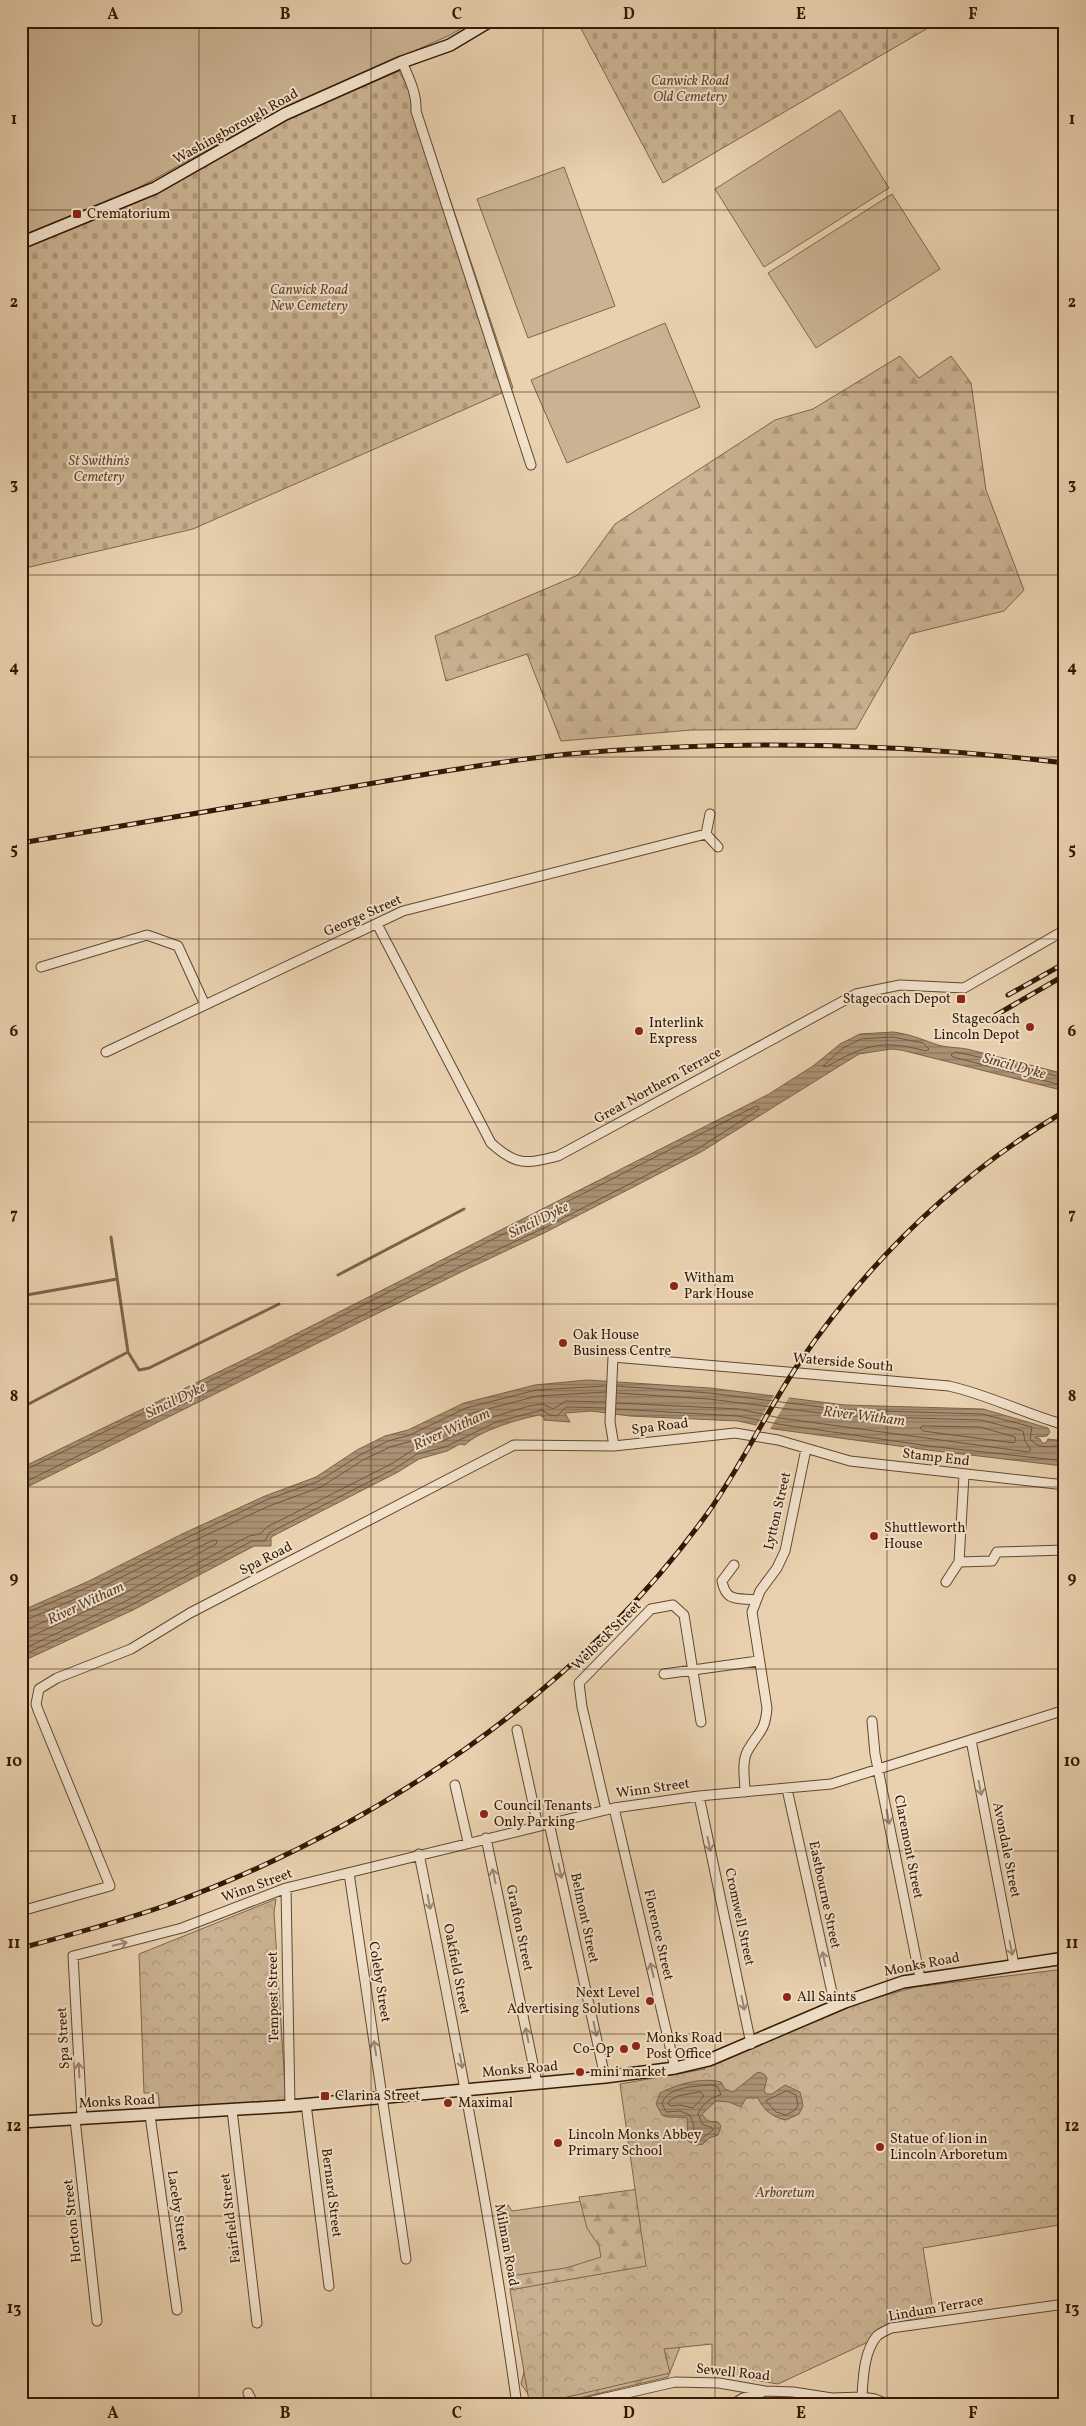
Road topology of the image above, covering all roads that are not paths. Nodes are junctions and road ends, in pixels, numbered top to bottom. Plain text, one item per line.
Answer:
1 (490, 21) edge
2 (402, 62) junction
3 (21, 243) edge
4 (531, 465) dead end
5 (710, 814) dead end
6 (706, 834) junction
7 (718, 847) dead end
8 (377, 924) junction
9 (1065, 930) edge
10 (41, 967) dead end
11 (205, 1005) junction
12 (106, 1052) dead end
13 (1065, 1425) edge
14 (614, 1446) junction
15 (806, 1449) junction
16 (964, 1475) junction
17 (1065, 1485) edge
18 (1065, 1550) edge
19 (959, 1562) junction
20 (734, 1565) dead end
21 (946, 1582) dead end
22 (755, 1600) junction
23 (758, 1660) junction
24 (693, 1670) junction
25 (664, 1674) dead end
26 (578, 1683) joint
27 (1065, 1710) edge
28 (872, 1721) dead end
29 (701, 1722) dead end
30 (517, 1730) dead end
31 (971, 1740) junction
32 (878, 1769) junction
33 (455, 1785) dead end
34 (787, 1789) junction
35 (745, 1792) junction
36 (699, 1796) junction
37 (610, 1808) junction
38 (549, 1823) junction
39 (538, 1826) junction
40 (486, 1838) junction
41 (468, 1842) junction
42 (419, 1854) junction
43 (349, 1872) junction
44 (286, 1888) junction
45 (21, 1911) edge
46 (73, 1956) joint
47 (1065, 1958) edge
48 (1014, 1965) junction
49 (920, 1978) junction
50 (835, 2006) junction
51 (751, 2044) junction
52 (675, 2068) junction
53 (606, 2077) junction
54 (537, 2083) junction
55 (466, 2090) junction
56 (383, 2096) junction
57 (306, 2104) junction
58 (290, 2106) junction
59 (232, 2110) junction
60 (150, 2115) junction
61 (79, 2119) junction
62 (21, 2122) edge
63 (406, 2259) dead end
64 (329, 2286) dead end
65 (1065, 2304) edge
66 (177, 2310) dead end
67 (97, 2321) dead end
68 (257, 2323) dead end
69 (765, 2391) junction
70 (248, 2393) dead end
71 (862, 2397) junction
72 (254, 2405) edge
73 (517, 2405) edge
74 (575, 2405) edge
75 (732, 2405) edge
76 (889, 2405) edge

1 - 2 main road, Washingborough Road
2 - 3 main road, Washingborough Road
2 - 4 street
5 - 6 street
6 - 7 street
6 - 8 street, George Street
8 - 9 street, Great Northern Terrace
8 - 11 street, George Street
10 - 11 street
11 - 12 street, George Street
13 - 14 street, Waterside South
14 - 15 street, Spa Road
14 - 45 street, Spa Road
15 - 16 street, Stamp End
15 - 22 street, Lytton Street
16 - 17 street, Stamp End
16 - 19 street
18 - 19 street
19 - 21 street
20 - 22 street
22 - 23 street
23 - 24 street
23 - 35 street
24 - 25 street
24 - 26 street, Welbeck Street
24 - 29 street
26 - 37 street, Florence Street
27 - 31 street, Winn Street
28 - 32 street, Claremont Street
30 - 39 street
31 - 32 street, Winn Street
31 -> 48 street, Avondale Street
32 - 34 street, Winn Street
32 -> 49 street, Claremont Street
33 - 41 street
34 - 35 street, Winn Street
50 -> 34 street, Eastbourne Street
35 - 36 street, Winn Street
36 - 37 street, Winn Street
36 -> 51 street, Cromwell Street
37 - 38 street, Winn Street
52 -> 37 street, Florence Street
38 - 39 street, Winn Street
38 -> 53 street, Belmont Street
39 - 40 street, Winn Street
40 - 41 street, Winn Street
54 -> 40 street, Grafton Street
41 - 42 street, Winn Street
42 - 43 street, Winn Street
42 -> 55 street, Oakfield Street
43 - 44 street, Winn Street
56 -> 43 street, Coleby Street
46 -> 44 street, Winn Street
44 - 58 street, Tempest Street
61 -> 46 street, Spa Street
47 - 48 main road, Monks Road
48 - 49 main road, Monks Road
49 - 50 main road, Monks Road
50 - 51 main road, Monks Road
51 - 52 main road, Monks Road
52 - 53 main road, Monks Road
53 - 54 main road, Monks Road
54 - 55 main road, Monks Road
55 - 56 main road, Monks Road
55 - 73 street, Milman Road
56 - 57 main road, Monks Road
56 - 63 street
57 - 58 main road, Monks Road
57 - 64 street, Bernard Street
58 - 59 main road, Monks Road
59 - 60 main road, Monks Road
59 - 68 street, Fairfield Street
60 - 61 main road, Monks Road
60 - 66 street, Laceby Street
61 - 62 main road, Monks Road
61 - 67 street, Horton Street
65 - 71 street, Lindum Terrace
69 - 71 street, Sewell Road
69 - 74 street, Sewell Road
69 - 75 street
70 - 72 street
71 - 76 street, Sewell Road

